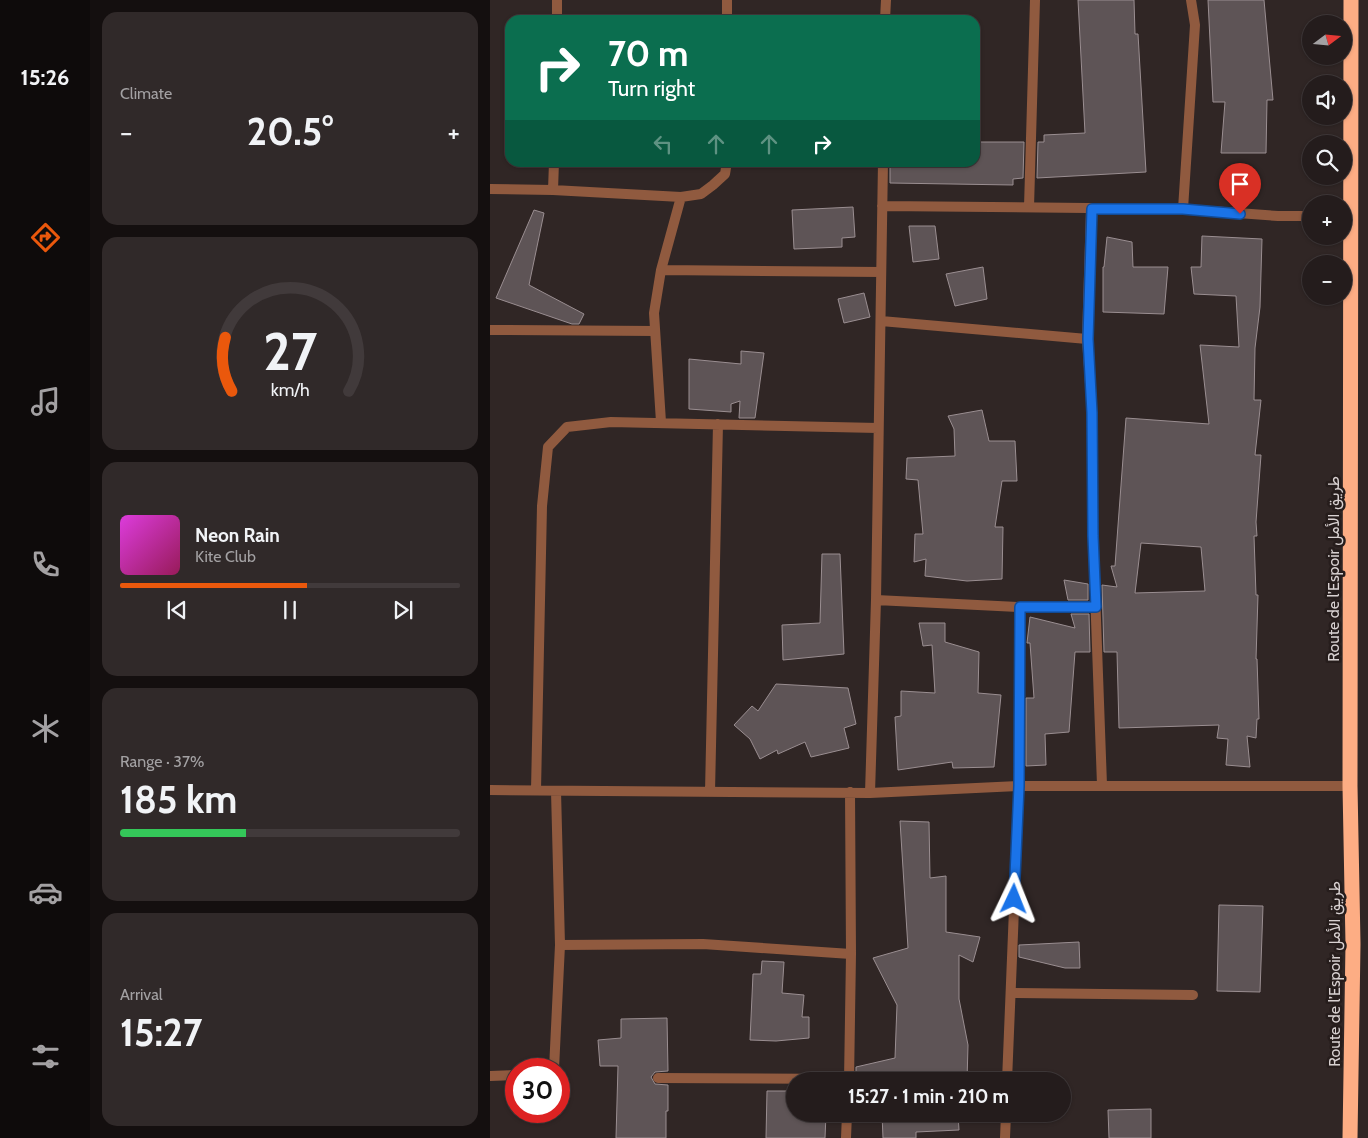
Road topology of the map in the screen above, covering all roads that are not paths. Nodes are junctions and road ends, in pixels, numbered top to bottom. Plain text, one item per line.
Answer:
1 (557, 0) edge
2 (727, 0) edge
3 (886, 0) edge
4 (1035, 0) edge
5 (1191, 0) edge
6 (1351, 0) edge
7 (557, 15) edge
8 (727, 15) edge
9 (885, 15) edge
10 (554, 167) edge
11 (726, 167) edge
12 (883, 167) edge
13 (490, 189) edge
14 (553, 190) junction
15 (1347, 195) edge
16 (681, 196) junction
17 (882, 206) junction
18 (1029, 207) junction
19 (1092, 209) junction
20 (1183, 209) junction
21 (1302, 216) edge
22 (1347, 245) edge
23 (660, 270) junction
24 (881, 272) junction
25 (881, 321) junction
26 (490, 330) edge
27 (655, 331) junction
28 (1088, 339) junction
29 (661, 422) junction
30 (718, 424) junction
31 (878, 428) junction
32 (876, 600) junction
33 (1020, 607) junction
34 (1096, 607) junction
35 (1019, 786) junction
36 (1102, 786) junction
37 (1350, 786) junction
38 (490, 790) edge
39 (536, 790) junction
40 (556, 791) junction
41 (710, 792) junction
42 (850, 792) junction
43 (870, 793) junction
44 (560, 946) junction
45 (851, 954) junction
46 (1011, 993) junction
47 (1193, 995) dead end
48 (555, 1058) edge
49 (849, 1072) edge
50 (1007, 1072) edge
51 (505, 1077) edge
52 (658, 1078) dead end
53 (490, 1079) edge
54 (786, 1079) edge
55 (847, 1122) edge
56 (1006, 1122) edge
57 (846, 1138) edge
58 (1005, 1138) edge
59 (1350, 1138) edge

1 - 7 street
2 - 8 street
3 - 9 street
4 - 18 street
5 - 20 street
6 - 15 highway, Route de l’Espoir طريق الأمل
10 - 14 street
11 - 16 street
12 - 17 street
13 - 14 street
14 - 16 street
16 - 23 street
17 - 18 street
17 - 24 street
18 - 19 street
19 - 20 street
19 - 28 street
20 - 21 street
22 - 37 highway, Route de l’Espoir طريق الأمل
23 - 24 street
23 - 27 street
24 - 25 street
25 - 28 street
25 - 31 street
26 - 27 street
27 - 29 street
28 - 34 street
29 - 30 street
29 - 39 street
30 - 31 street
30 - 41 street
31 - 32 street
32 - 33 street
32 - 43 street
33 - 34 street
33 - 35 street
34 - 36 street
35 - 36 street
35 - 43 street
35 - 46 street
36 - 37 street
37 - 59 highway, Route de l’Espoir طريق الأمل
38 - 39 street
39 - 40 street
40 - 41 street
40 - 44 street
41 - 42 street
42 - 43 street
42 - 45 street
44 - 45 street
44 - 48 street
45 - 49 street
46 - 47 street
46 - 50 street
51 - 53 street
52 - 54 street
55 - 57 street
56 - 58 street

